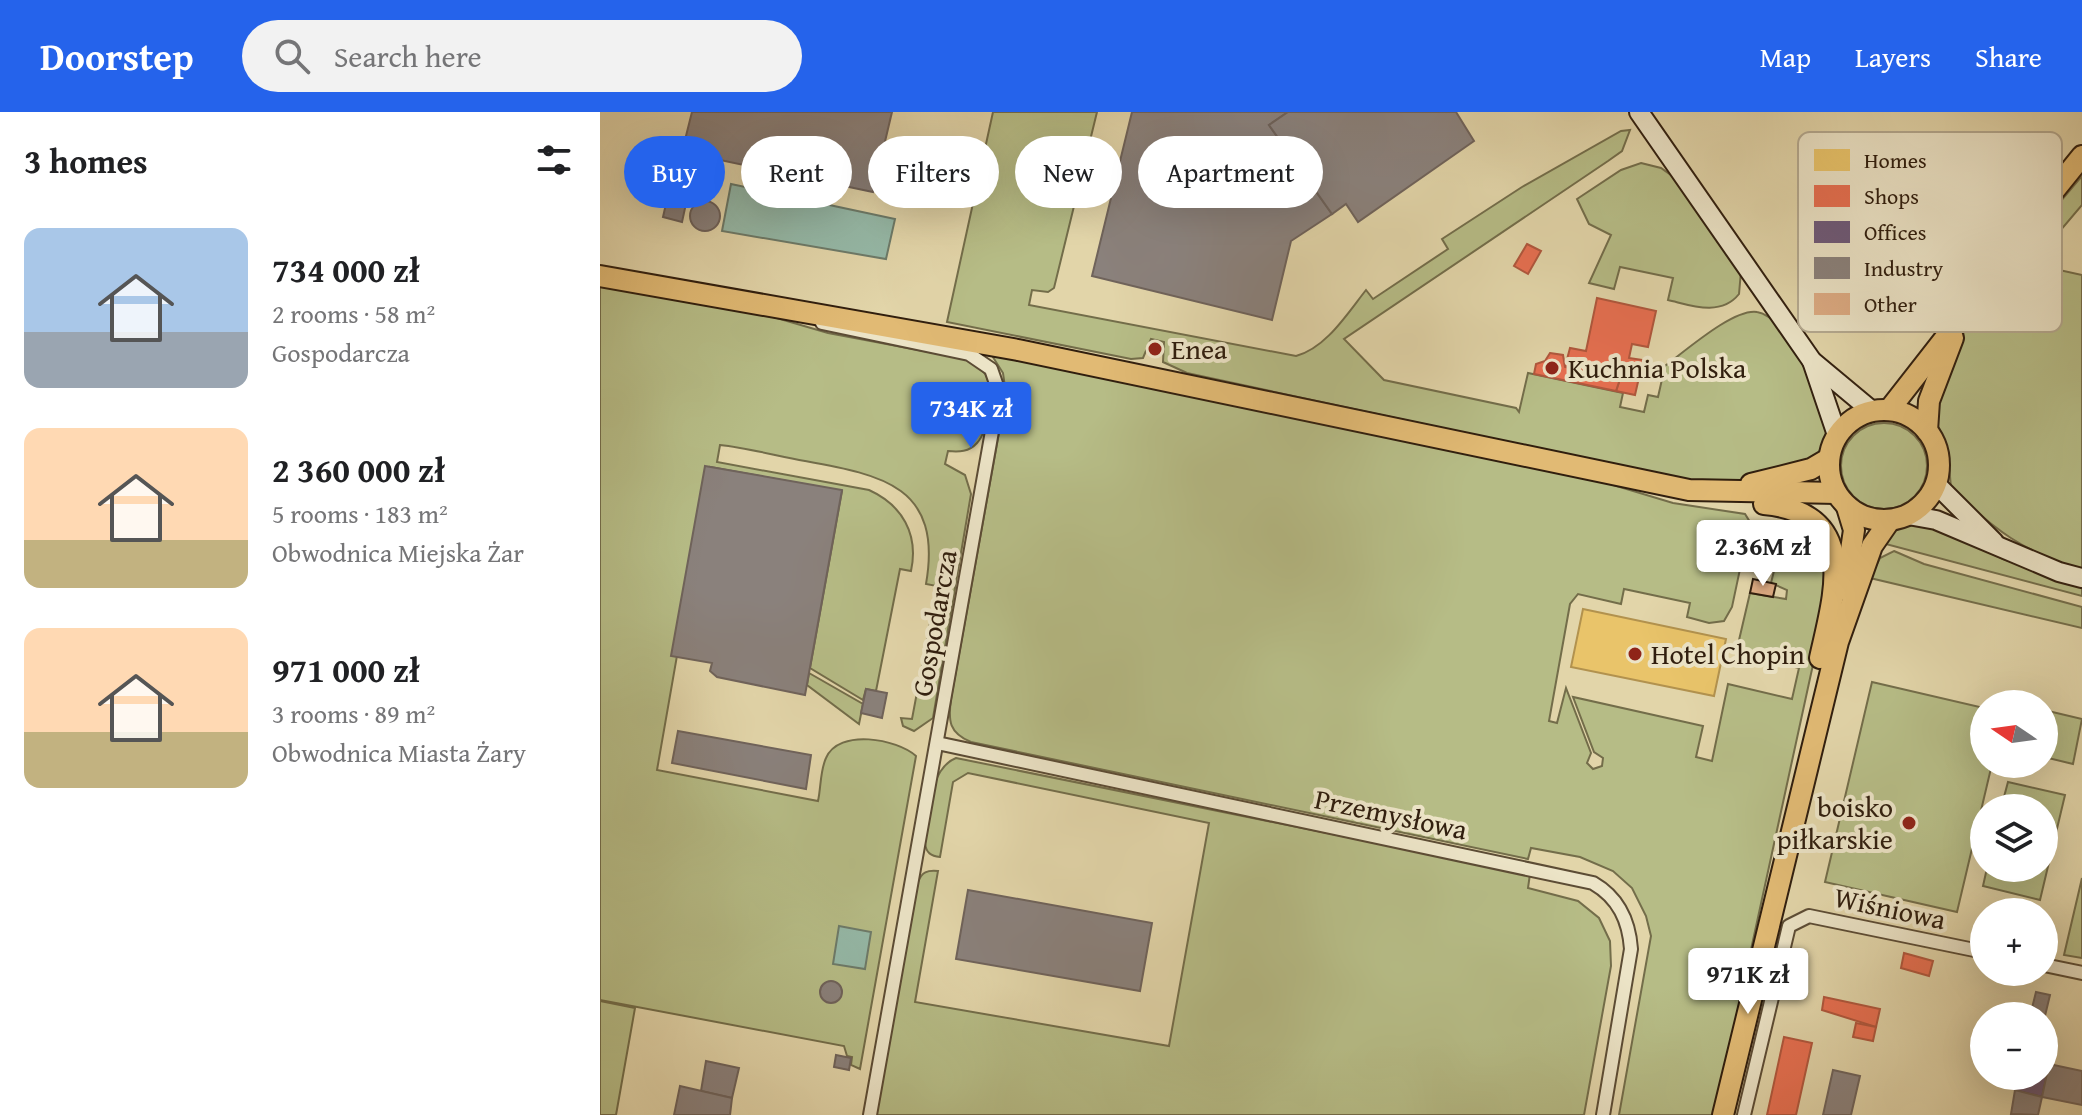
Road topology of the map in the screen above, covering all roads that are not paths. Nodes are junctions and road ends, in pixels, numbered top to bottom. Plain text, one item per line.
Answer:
1 (1639, 112) edge
2 (2082, 156) edge
3 (2062, 181) edge
4 (600, 276) edge
5 (770, 306) junction
6 (1949, 332) edge
7 (1954, 332) edge
8 (1812, 361) junction
9 (1880, 410) junction
10 (1927, 431) junction
11 (1837, 435) junction
12 (1828, 459) junction
13 (1603, 473) junction
14 (1936, 484) junction
15 (1724, 492) junction
16 (1842, 500) junction
17 (1899, 518) junction
18 (1995, 544) junction
19 (2082, 578) edge
20 (1838, 642) junction
21 (937, 743) junction
22 (1794, 828) junction
23 (1970, 949) edge
24 (2058, 968) edge
25 (2082, 973) edge
26 (870, 1115) edge
27 (1603, 1115) edge
28 (1723, 1115) edge
29 (1744, 1115) edge

1 - 8 street
2 - 3 main road
4 - 5 main road
5 - 13 main road
5 - 21 street, Gospodarcza
6 - 9 main road
7 - 10 main road
8 - 9 street
8 - 11 street
9 - 10 main road
9 - 11 main road
10 - 14 main road
11 - 12 main road
12 - 15 main road
12 - 16 main road
13 - 15 main road
13 - 22 main road
14 - 17 main road
14 - 18 street
15 - 16 main road
16 - 17 main road
16 - 20 main road
17 - 18 street
17 - 20 main road
18 - 19 street
20 - 22 main road
21 - 26 street, Gospodarcza
21 - 27 street, Przemysłowa
22 - 28 main road
23 - 29 street, Wiśniowa
24 - 25 street

